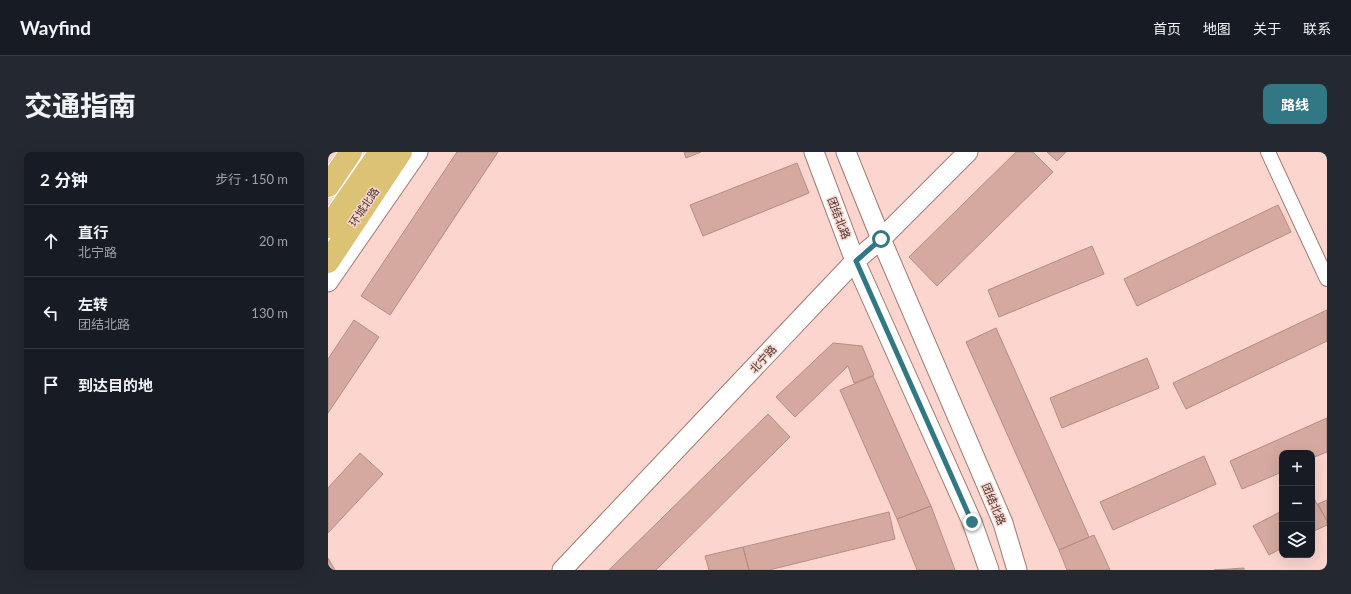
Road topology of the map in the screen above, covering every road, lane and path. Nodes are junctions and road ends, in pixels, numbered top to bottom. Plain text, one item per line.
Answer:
1 (352, 152) edge
2 (380, 152) edge
3 (401, 152) edge
4 (418, 152) edge
5 (814, 152) edge
6 (846, 152) edge
7 (968, 152) edge
8 (1268, 152) edge
9 (328, 186) edge
10 (328, 227) edge
11 (881, 239) junction
12 (856, 261) junction
13 (328, 262) edge
14 (1327, 279) edge
15 (328, 282) edge
16 (562, 570) edge
17 (989, 570) edge
18 (1017, 570) edge

1 - 9 highway
2 - 10 highway, 环城北路
3 - 13 highway, 环城北路
4 - 15 main road
5 - 12 main road, 团结北路
6 - 11 main road, 团结北路
7 - 11 main road, 北宁路
8 - 14 street
11 - 12 main road, 北宁路
11 - 18 main road, 团结北路
12 - 16 main road, 北宁路
12 - 17 main road, 团结北路

